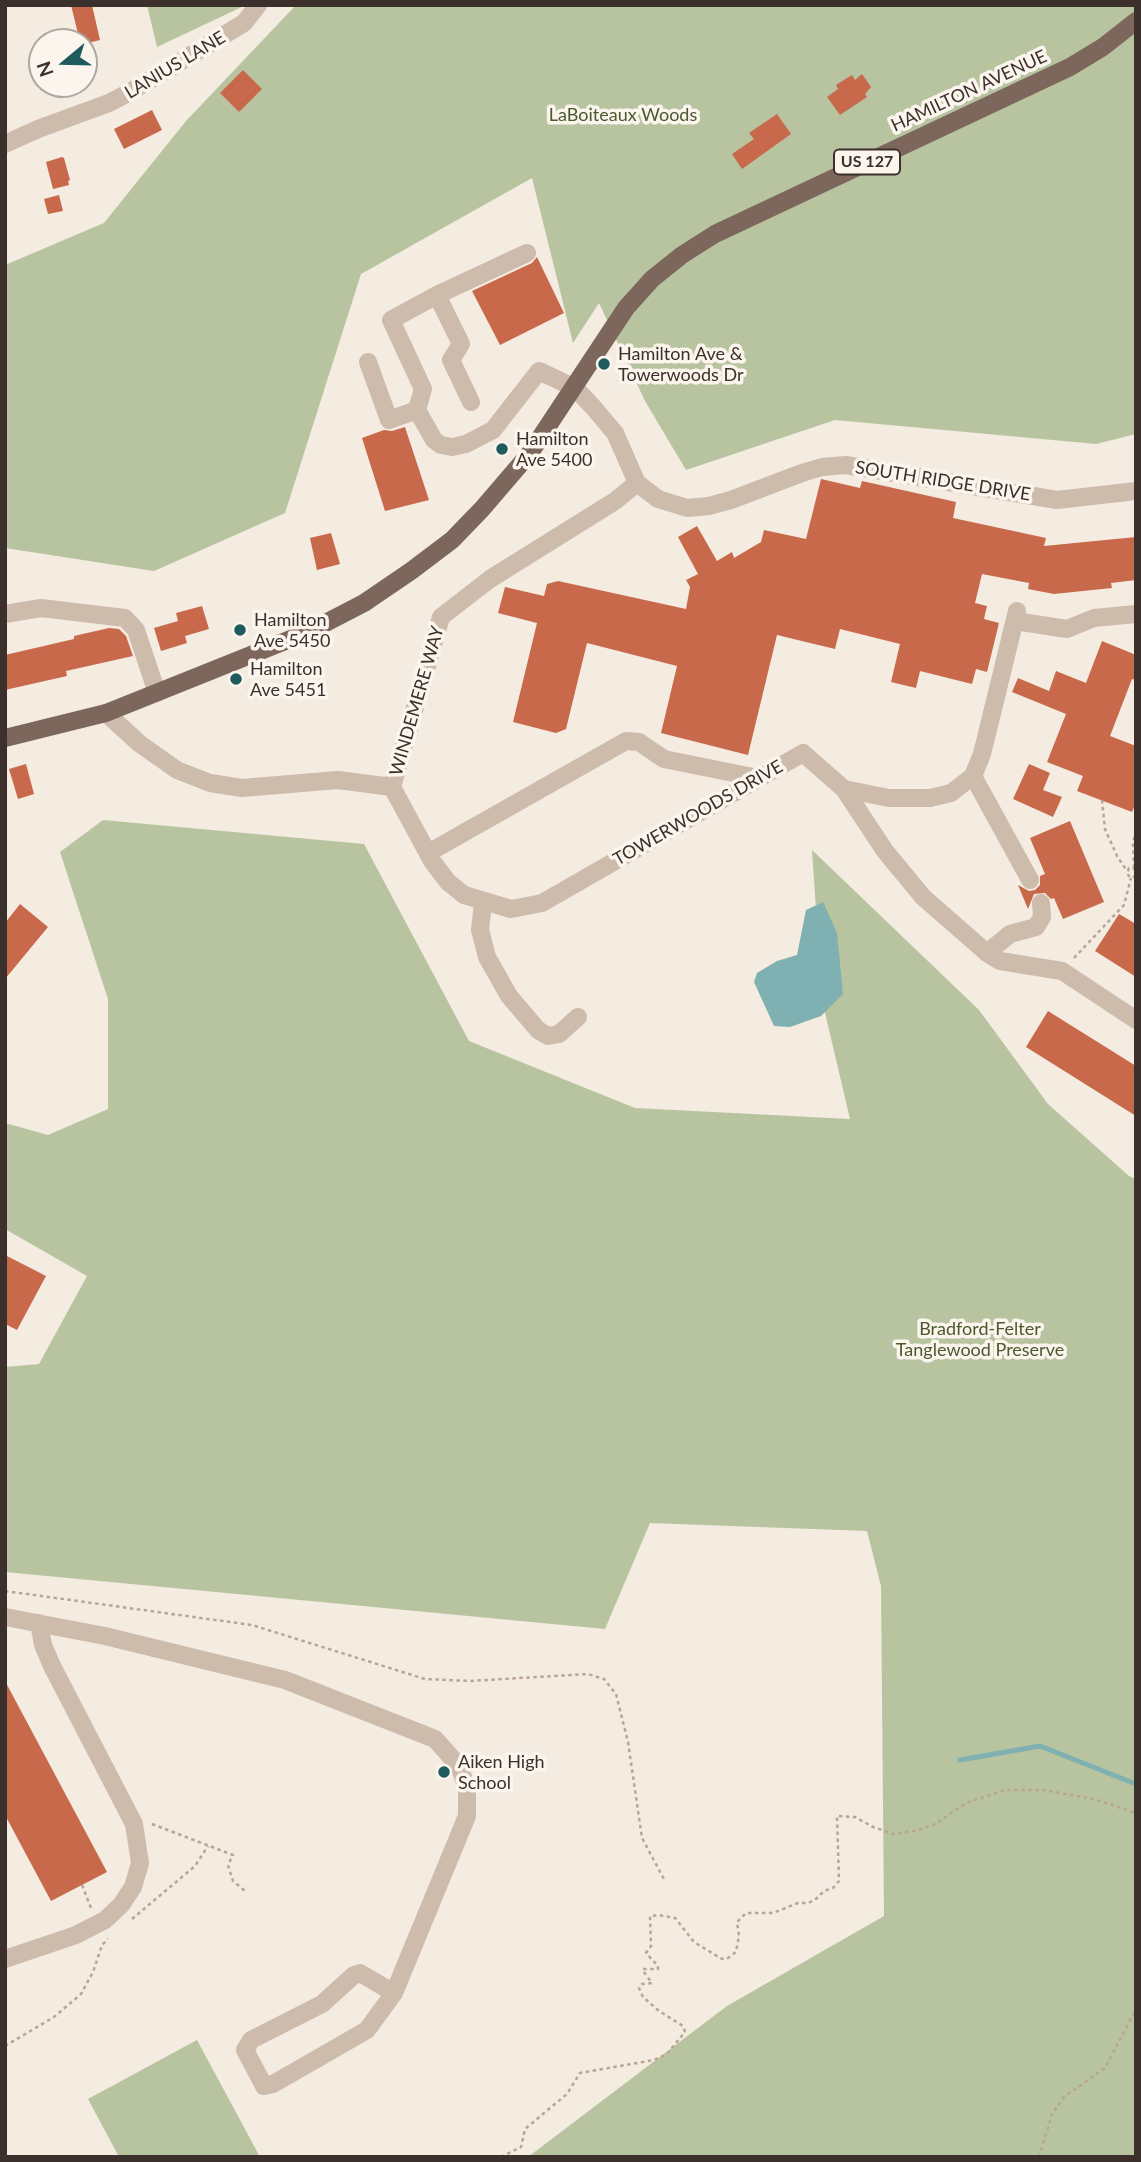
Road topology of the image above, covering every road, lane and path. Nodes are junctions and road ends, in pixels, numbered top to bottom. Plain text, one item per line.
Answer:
1 (258, 5) edge
2 (1136, 20) edge
3 (5, 144) edge
4 (527, 253) dead end
5 (437, 295) junction
6 (368, 362) dead end
7 (575, 387) junction
8 (471, 402) dead end
9 (417, 410) junction
10 (637, 483) junction
11 (1136, 491) edge
12 (5, 614) edge
13 (1136, 614) edge
14 (157, 693) junction
15 (106, 713) junction
16 (5, 738) edge
17 (973, 776) junction
18 (758, 778) junction
19 (392, 786) junction
20 (844, 789) junction
21 (1102, 800) dead end
22 (1136, 831) edge
23 (428, 853) junction
24 (1135, 868) edge
25 (1127, 871) junction
26 (1133, 877) edge
27 (1030, 880) dead end
28 (483, 902) junction
29 (1041, 903) dead end
30 (987, 953) junction
31 (1062, 971) junction
32 (578, 1017) dead end
33 (1136, 1020) edge
34 (5, 1591) edge
35 (5, 1617) edge
36 (39, 1623) junction
37 (1136, 1813) edge
38 (145, 1821) dead end
39 (208, 1846) junction
40 (664, 1881) dead end
41 (82, 1885) dead end
42 (245, 1891) dead end
43 (129, 1922) dead end
44 (105, 1929) junction
45 (5, 1959) edge
46 (394, 1993) junction
47 (1136, 2009) edge
48 (5, 2046) edge
49 (501, 2157) edge
50 (1039, 2157) edge

1 - 3 street, LANIUS LANE
2 - 7 main road, HAMILTON AVENUE / US 127
4 - 5 street
5 - 8 street
5 - 9 street
6 - 9 street
7 - 9 street
7 - 10 street
7 - 14 main road, HAMILTON AVENUE / US 127
10 - 11 street, SOUTH RIDGE DRIVE
10 - 19 street, WINDEMERE WAY
12 - 14 street
13 - 17 street
14 - 15 main road, HAMILTON AVENUE / US 127
15 - 16 main road, HAMILTON AVENUE / US 127
15 - 19 street, WINDEMERE WAY
17 - 20 street
17 - 27 street
18 - 20 street, TOWERWOODS DRIVE
18 - 23 street
18 - 28 street, TOWERWOODS DRIVE
19 - 23 street, TOWERWOODS DRIVE
20 - 30 street, TOWERWOODS DRIVE
21 - 25 path
22 - 24 path
23 - 28 street, TOWERWOODS DRIVE
24 - 25 path
25 - 26 path
26 - 31 path
28 - 32 street
29 - 30 street
30 - 31 street, TOWERWOODS DRIVE
31 - 33 street, TOWERWOODS DRIVE
34 - 40 path
35 - 36 street
36 - 44 street
36 - 46 street
37 - 49 path
38 - 39 path
39 - 42 path
39 - 43 path
41 - 44 path
44 - 45 street
44 - 48 path
46 - 46 street
47 - 50 path

